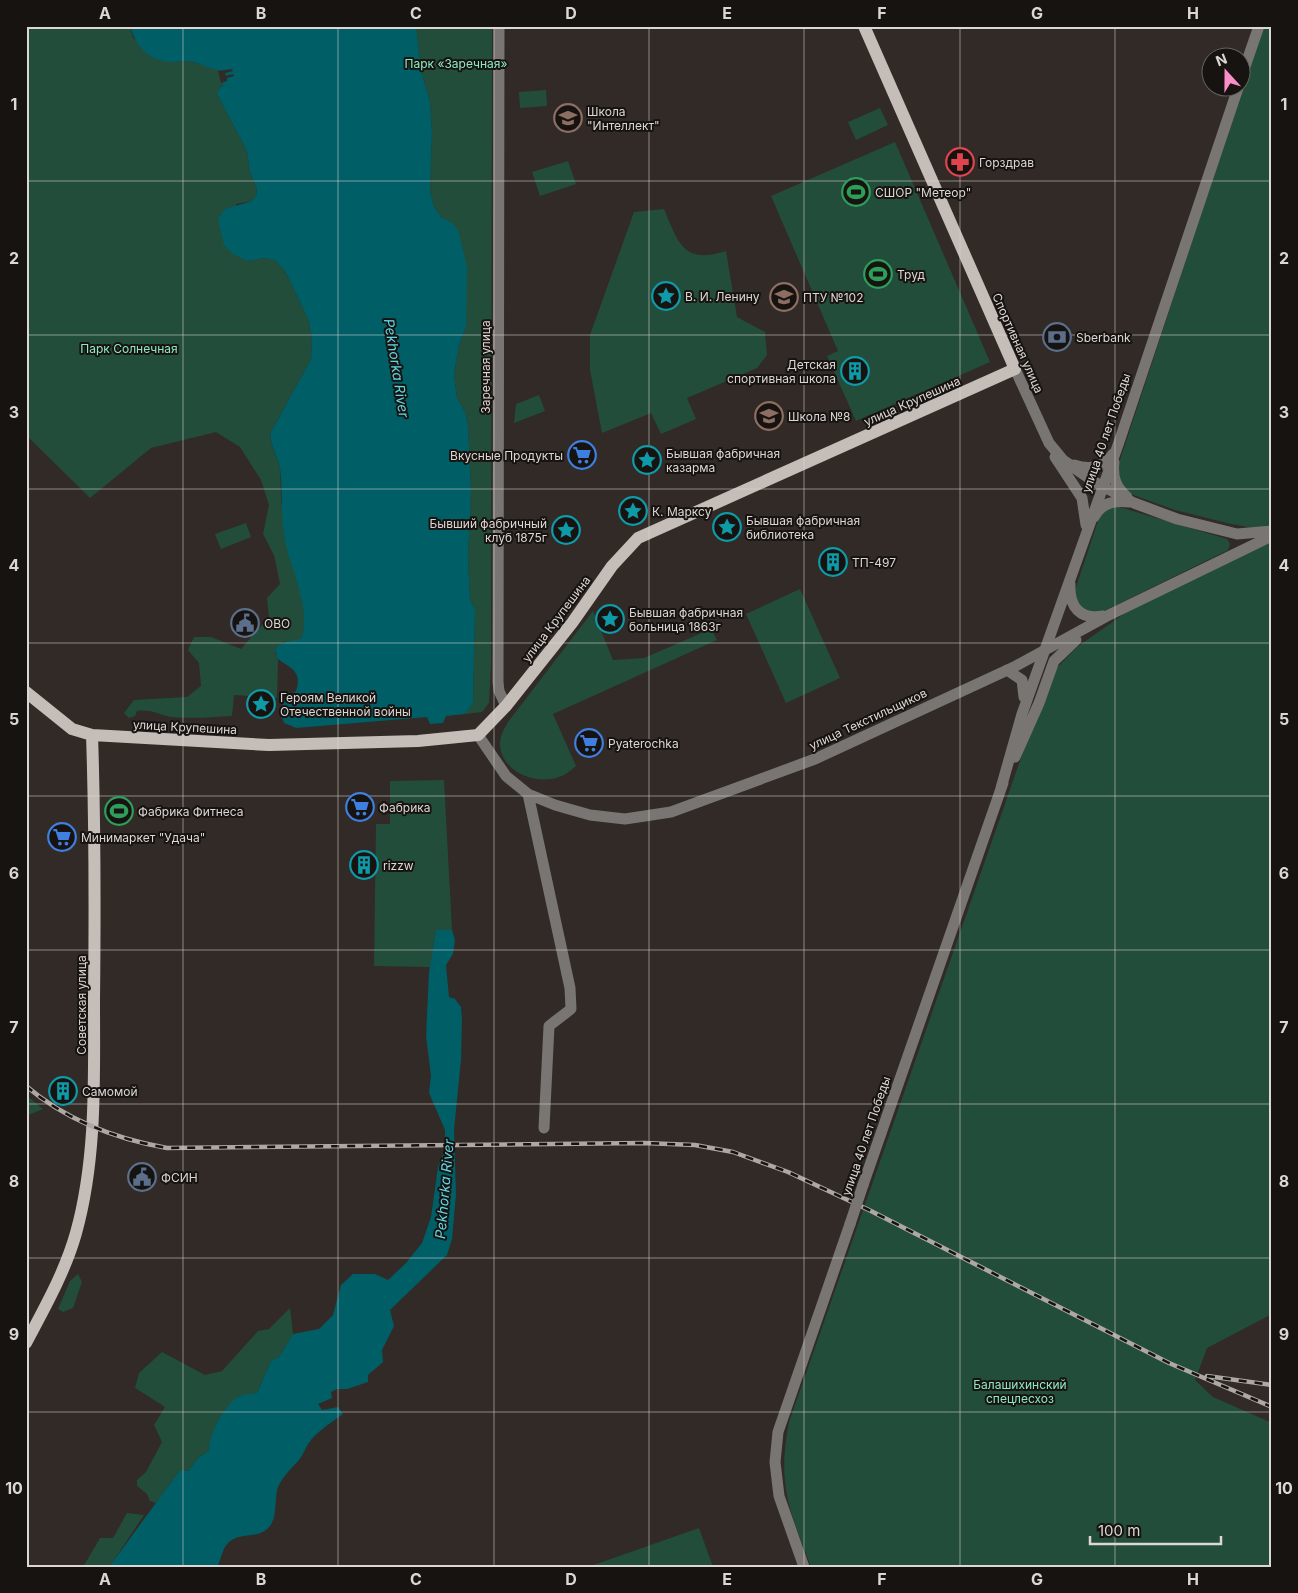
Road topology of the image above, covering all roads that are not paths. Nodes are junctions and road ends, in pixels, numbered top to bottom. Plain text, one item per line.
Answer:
1 (499, 26) edge
2 (864, 26) edge
3 (1259, 26) edge
4 (1250, 52) edge
5 (1235, 98) edge
6 (1015, 369) junction
7 (1049, 443) junction
8 (1118, 445) junction
9 (1064, 460) junction
10 (1102, 487) junction
11 (1134, 503) junction
12 (1272, 531) edge
13 (1237, 534) junction
14 (1084, 536) junction
15 (1272, 536) edge
16 (1234, 554) junction
17 (1071, 575) junction
18 (1109, 615) junction
19 (1043, 652) junction
20 (1007, 670) junction
21 (26, 692) edge
22 (506, 706) junction
23 (1022, 714) junction
24 (92, 735) junction
25 (478, 735) junction
26 (1001, 788) junction
27 (528, 794) junction
28 (544, 1128) dead end
29 (26, 1342) edge
30 (804, 1567) edge

1 - 22 street, Заречная улица
2 - 6 main road, Спортивная улица
3 - 4 street
5 - 8 street, улица 40 лет Победы
6 - 7 street, Спортивная улица
6 - 22 main road, улица Крупешина
7 - 9 street, Спортивная улица
7 - 14 street
8 - 9 street
8 - 10 street, улица 40 лет Победы
8 - 11 street
9 - 10 street, Спортивная улица
10 - 11 street, Спортивная улица
10 - 14 street, улица 40 лет Победы
11 - 13 street, Спортивная улица
11 - 14 street
12 - 13 street, Спортивная улица
13 - 16 street
14 - 17 street, улица 40 лет Победы
15 - 16 street, улица Текстильщиков
16 - 18 street, улица Текстильщиков
17 - 18 street
17 - 19 street, улица 40 лет Победы
18 - 19 street, улица Текстильщиков
18 - 26 street, улица 40 лет Победы
19 - 20 street, улица Текстильщиков
19 - 23 street, улица 40 лет Победы
20 - 23 street
20 - 27 street, улица Текстильщиков
21 - 24 main road
22 - 25 main road, улица Крупешина
23 - 26 street, улица 40 лет Победы
24 - 25 main road, улица Крупешина
24 - 29 main road, Советская улица
25 - 27 street, улица Текстильщиков
26 - 30 street, улица 40 лет Победы, bridge
27 - 28 street

